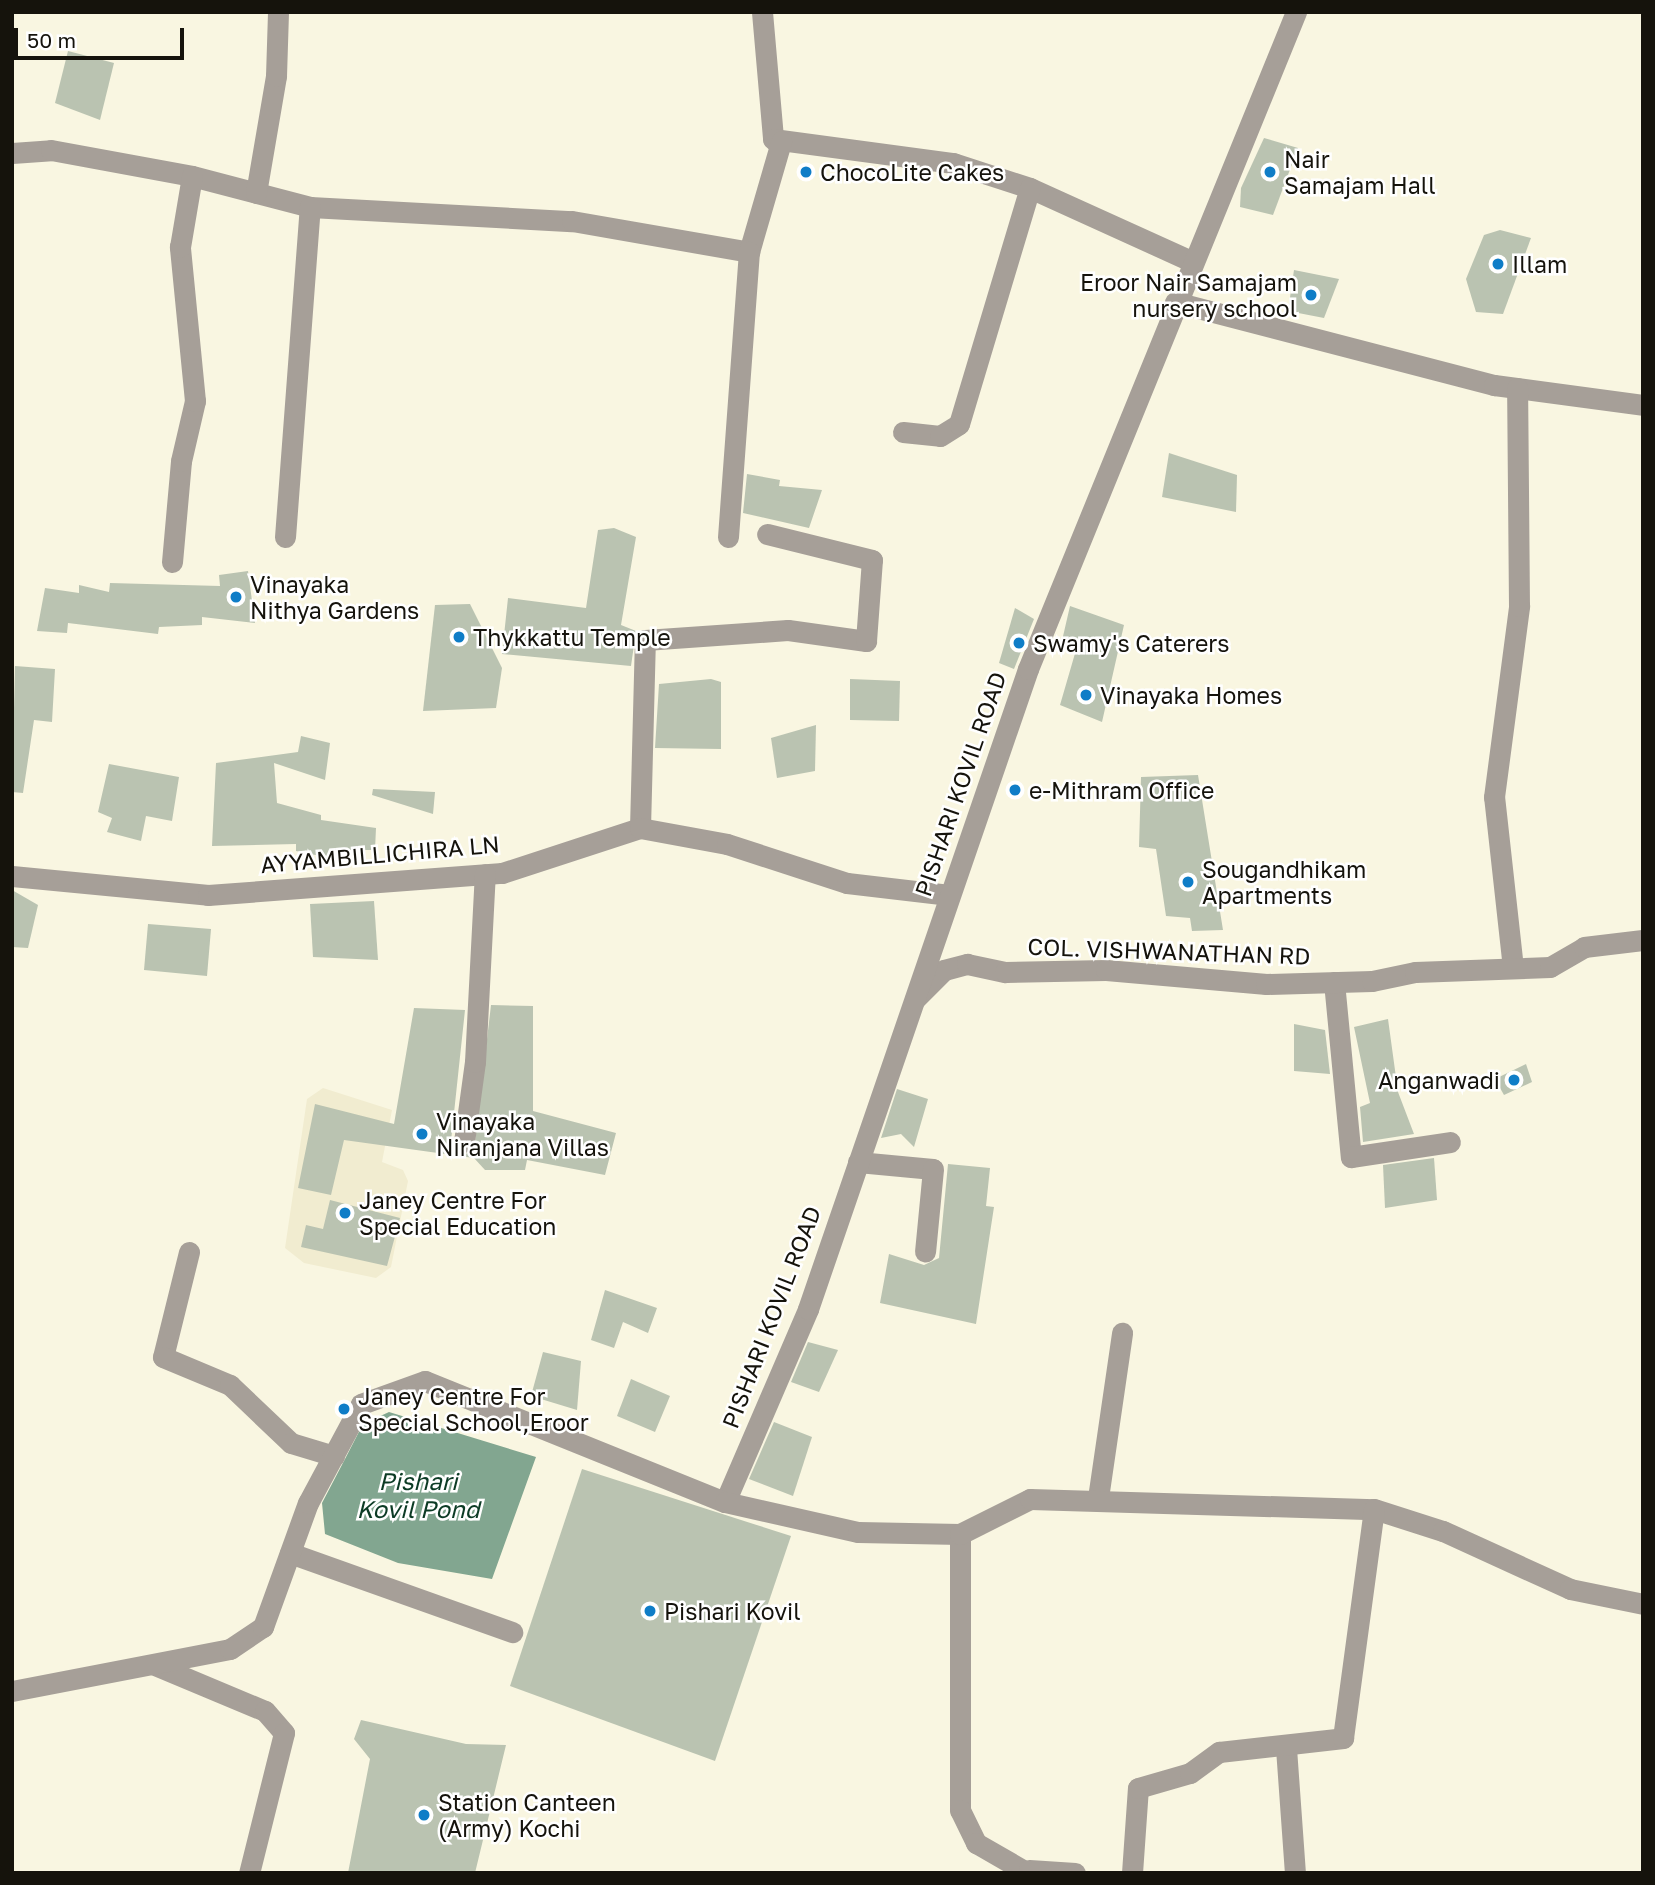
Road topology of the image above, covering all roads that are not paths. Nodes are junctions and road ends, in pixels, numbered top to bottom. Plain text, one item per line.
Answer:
1 (278, 12) edge
2 (762, 12) edge
3 (1296, 12) edge
4 (781, 142) junction
5 (12, 153) edge
6 (192, 176) junction
7 (1030, 188) junction
8 (256, 193) junction
9 (310, 208) junction
10 (749, 252) junction
11 (1191, 261) junction
12 (1175, 302) junction
13 (1517, 388) junction
14 (1643, 405) edge
15 (903, 432) dead end
16 (767, 534) dead end
17 (285, 537) dead end
18 (728, 537) dead end
19 (172, 562) dead end
20 (640, 828) junction
21 (485, 874) junction
22 (12, 876) edge
23 (949, 895) junction
24 (1643, 940) edge
25 (1513, 968) junction
26 (1334, 982) junction
27 (911, 1003) junction
28 (464, 1142) dead end
29 (1450, 1142) dead end
30 (858, 1162) junction
31 (189, 1252) dead end
32 (925, 1252) dead end
33 (1122, 1333) dead end
34 (334, 1456) junction
35 (1098, 1498) junction
36 (725, 1502) junction
37 (1374, 1509) junction
38 (960, 1534) junction
39 (290, 1553) junction
40 (1643, 1604) edge
41 (512, 1632) dead end
42 (155, 1665) junction
43 (12, 1691) edge
44 (1286, 1748) junction
45 (1028, 1871) edge
46 (249, 1873) edge
47 (1075, 1873) edge
48 (1132, 1873) edge
49 (1296, 1873) edge

1 - 8 street
2 - 4 street
3 - 11 street, PISHARI KOVIL ROAD
4 - 7 street
4 - 10 street
5 - 6 street
6 - 8 street
6 - 19 street
7 - 11 street
7 - 15 street
8 - 9 street
9 - 10 street
9 - 17 street
10 - 18 street
11 - 12 street, PISHARI KOVIL ROAD
12 - 13 street
12 - 23 street, PISHARI KOVIL ROAD
13 - 14 street
13 - 25 street
16 - 20 street
20 - 21 street, AYYAMBILLICHIRA LN
20 - 23 street, AYYAMBILLICHIRA LN
21 - 22 street, AYYAMBILLICHIRA LN
21 - 28 street
23 - 27 street, PISHARI KOVIL ROAD
24 - 25 street, COL. VISHWANATHAN RD
25 - 26 street, COL. VISHWANATHAN RD
26 - 27 street, COL. VISHWANATHAN RD
26 - 29 street
27 - 30 street, PISHARI KOVIL ROAD
30 - 32 street
30 - 36 street, PISHARI KOVIL ROAD
31 - 34 street
33 - 35 street
34 - 36 street
34 - 39 street
35 - 37 street
35 - 38 street
36 - 38 street
37 - 40 street
37 - 44 street
38 - 45 street
39 - 41 street
39 - 42 street
42 - 43 street
42 - 46 street
44 - 48 street
44 - 49 street
45 - 47 street

